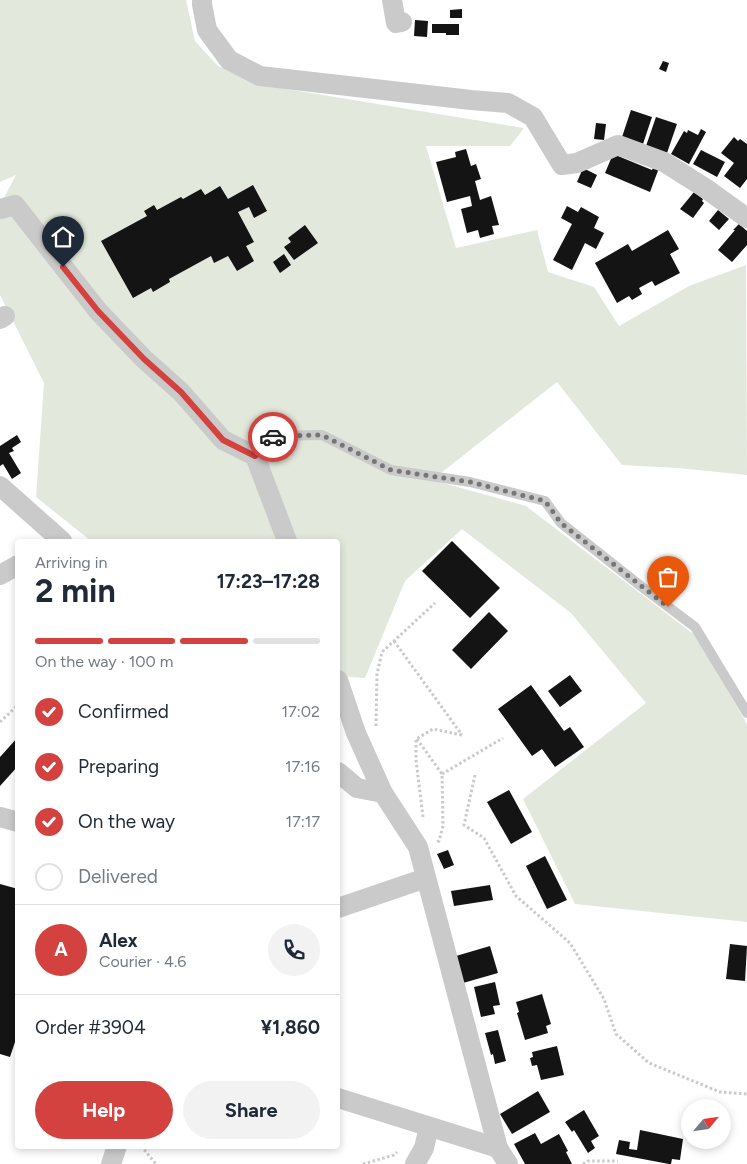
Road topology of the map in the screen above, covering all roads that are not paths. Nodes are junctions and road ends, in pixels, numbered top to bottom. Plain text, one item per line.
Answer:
1 (202, 0) edge
2 (392, 0) edge
3 (402, 22) dead end
4 (0, 209) edge
5 (746, 214) edge
6 (255, 456) junction
7 (0, 486) edge
8 (60, 539) edge
9 (287, 539) edge
10 (15, 567) edge
11 (0, 575) edge
12 (340, 686) edge
13 (747, 713) edge
14 (340, 774) edge
15 (383, 793) junction
16 (0, 817) edge
17 (15, 821) edge
18 (426, 878) junction
19 (340, 907) edge
20 (340, 1099) edge
21 (429, 1128) junction
22 (116, 1149) edge
23 (418, 1156) edge
24 (503, 1156) edge
25 (111, 1164) edge

1 - 5 street
2 - 3 street
4 - 6 street
6 - 9 street
6 - 13 lane
7 - 8 street
10 - 11 street
12 - 15 street
14 - 15 street
15 - 18 street
16 - 17 street
18 - 19 street
18 - 24 street
20 - 21 street
21 - 23 street
21 - 24 street
22 - 25 street

